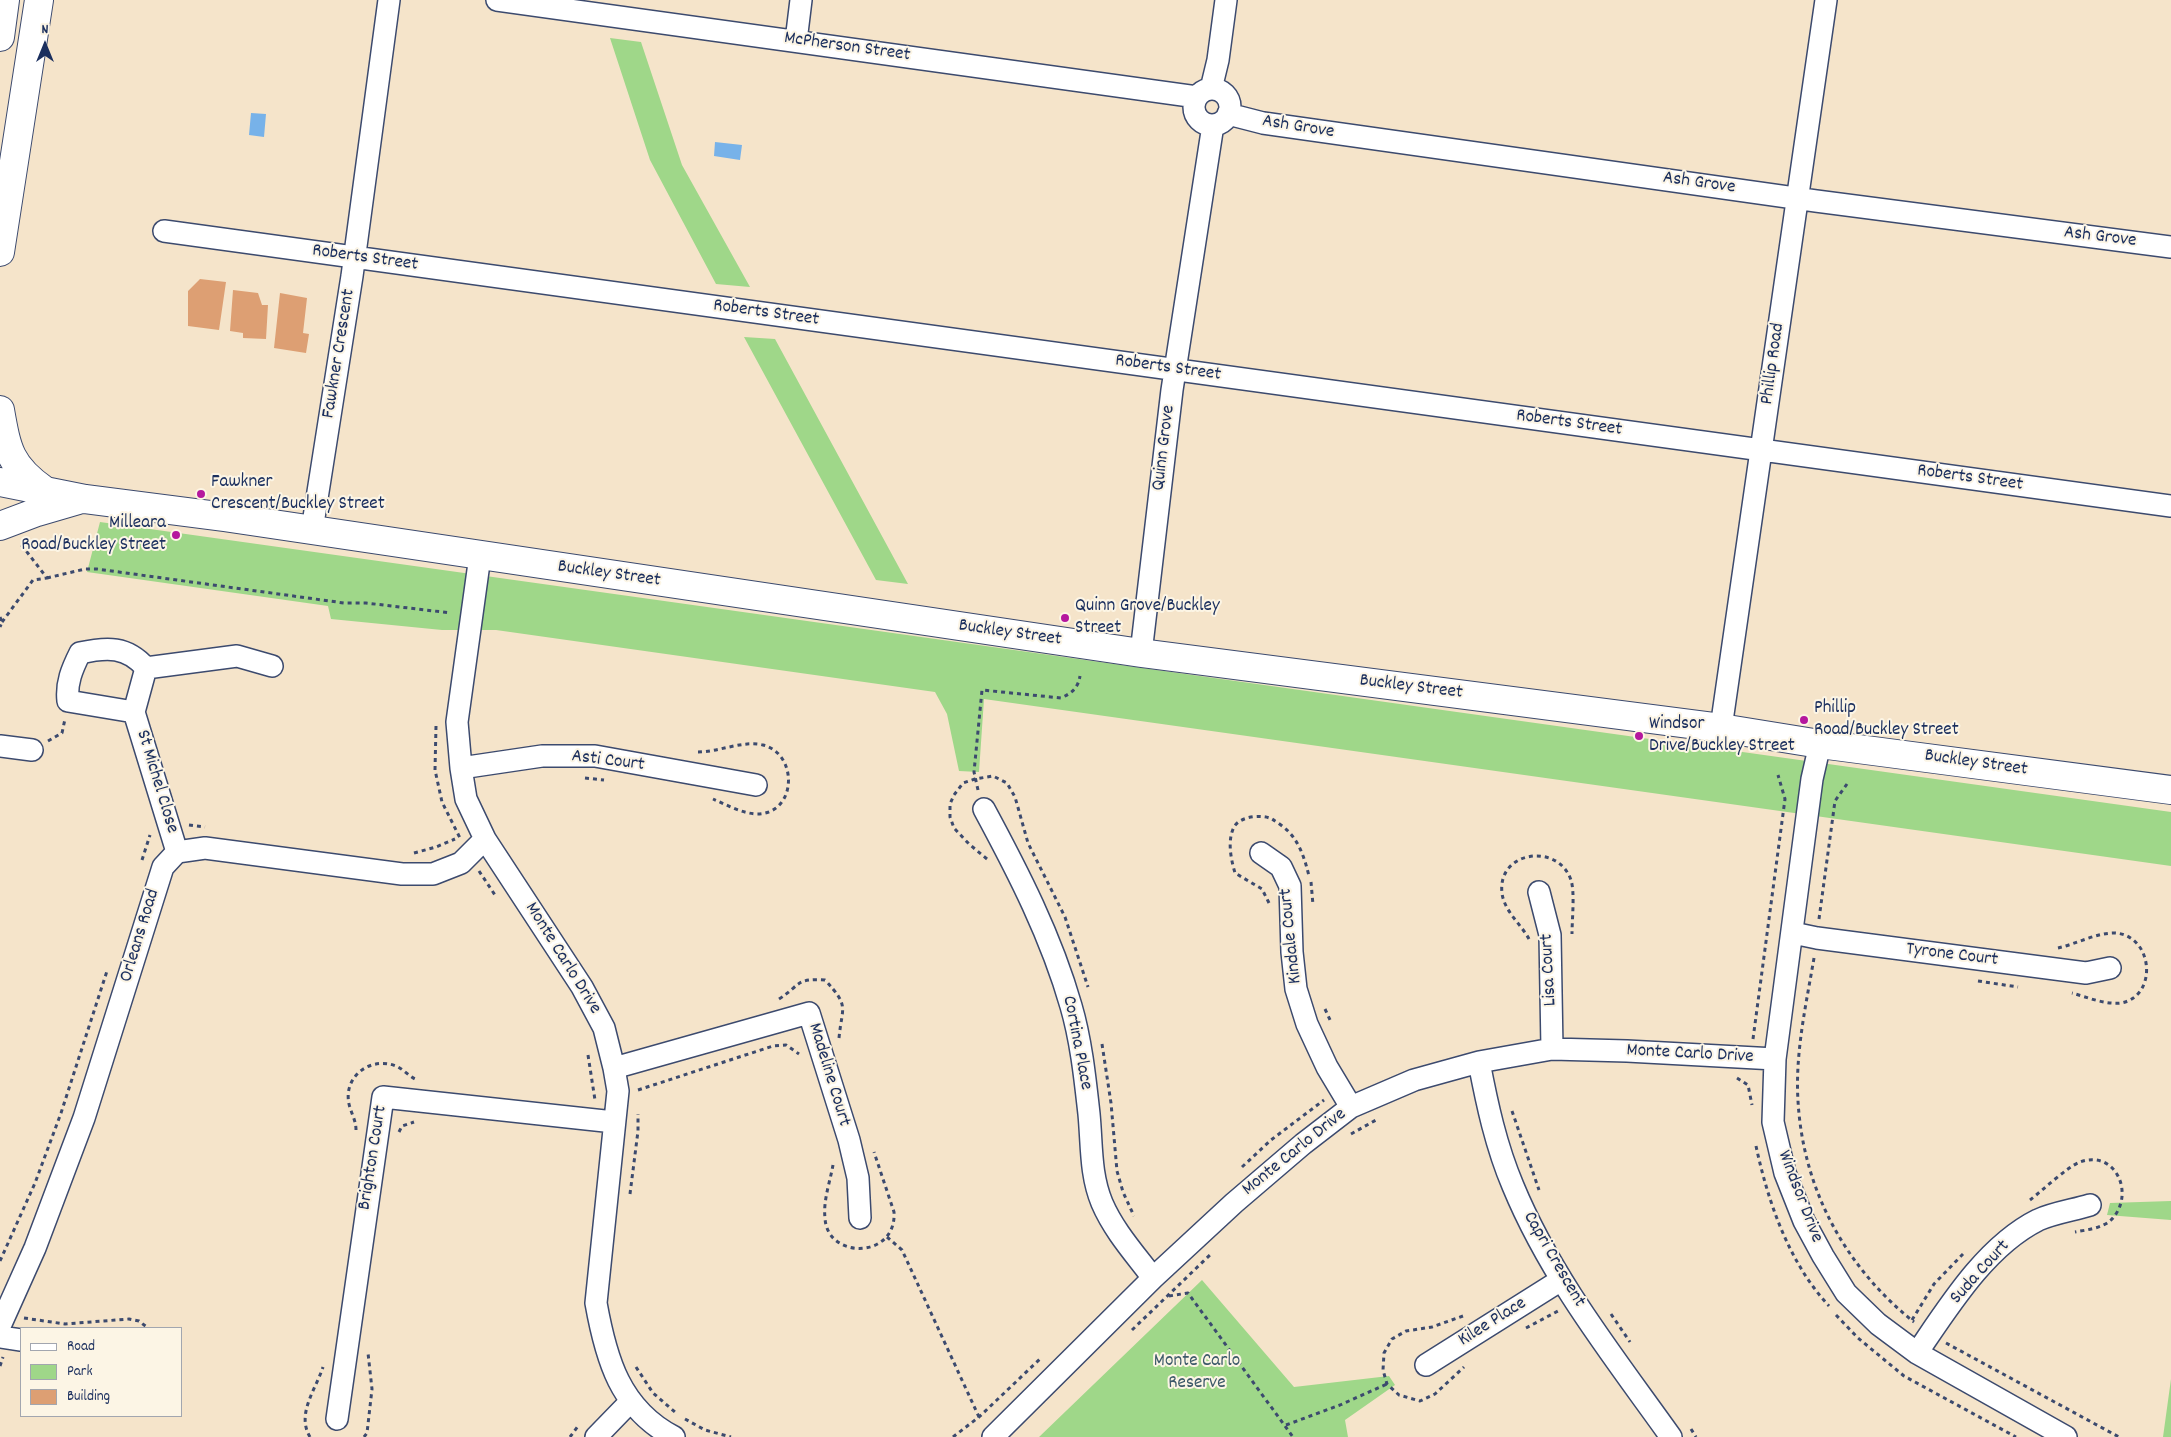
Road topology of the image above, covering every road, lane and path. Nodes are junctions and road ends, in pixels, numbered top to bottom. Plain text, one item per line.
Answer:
1 (5, 0) edge
2 (39, 0) edge
3 (389, 0) edge
4 (497, 0) edge
5 (801, 0) edge
6 (1226, 0) edge
7 (1826, 0) edge
8 (0, 37) edge
9 (796, 41) junction
10 (1204, 93) junction
11 (1220, 120) junction
12 (1798, 198) junction
13 (164, 231) dead end
14 (2171, 248) edge
15 (0, 252) edge
16 (354, 258) junction
17 (1175, 370) junction
18 (0, 410) edge
19 (1762, 451) junction
20 (0, 482) edge
21 (44, 491) junction
22 (85, 499) junction
23 (2171, 506) edge
24 (312, 530) junction
25 (9, 533) edge
26 (480, 556) junction
27 (47, 578) junction
28 (452, 608) dead end
29 (0, 617) edge
30 (2, 622) junction
31 (0, 627) edge
32 (1141, 653) junction
33 (272, 666) dead end
34 (146, 668) junction
35 (1080, 676) dead end
36 (68, 701) junction
37 (134, 712) junction
38 (436, 725) dead end
39 (1722, 728) junction
40 (1820, 744) junction
41 (0, 746) edge
42 (32, 750) joint
43 (460, 768) junction
44 (1778, 775) dead end
45 (975, 778) junction
46 (1847, 784) dead end
47 (756, 785) dead end
48 (2171, 790) edge
49 (984, 809) joint
50 (168, 822) junction
51 (211, 828) dead end
52 (485, 839) junction
53 (464, 846) junction
54 (177, 852) junction
55 (412, 853) dead end
56 (1261, 853) dead end
57 (990, 861) dead end
58 (142, 862) dead end
59 (1539, 892) dead end
60 (497, 898) dead end
61 (1793, 933) junction
62 (1817, 938) junction
63 (1572, 942) dead end
64 (1529, 948) dead end
65 (110, 963) dead end
66 (2110, 968) dead end
67 (1744, 1036) dead end
68 (1754, 1037) junction
69 (587, 1049) dead end
70 (1552, 1049) junction
71 (1751, 1058) junction
72 (1775, 1059) junction
73 (802, 1061) dead end
74 (1479, 1062) junction
75 (635, 1063) junction
76 (614, 1068) junction
77 (1748, 1085) dead end
78 (637, 1090) junction
79 (638, 1099) dead end
80 (1509, 1103) dead end
81 (638, 1107) dead end
82 (1351, 1107) junction
83 (606, 1121) junction
84 (423, 1123) dead end
85 (398, 1133) dead end
86 (831, 1156) dead end
87 (1541, 1197) dead end
88 (629, 1200) dead end
89 (2090, 1205) dead end
90 (860, 1218) dead end
91 (0, 1261) edge
92 (1153, 1278) junction
93 (1561, 1280) junction
94 (1605, 1307) dead end
95 (20, 1318) dead end
96 (0, 1326) edge
97 (147, 1327) edge
98 (1930, 1335) junction
99 (0, 1337) edge
100 (20, 1340) edge
101 (1634, 1348) dead end
102 (368, 1350) dead end
103 (1917, 1353) junction
104 (634, 1363) dead end
105 (1426, 1365) dead end
106 (1387, 1384) dead end
107 (630, 1402) junction
108 (979, 1417) dead end
109 (337, 1419) dead end
110 (1286, 1425) junction
111 (1690, 1429) dead end
112 (364, 1437) edge
113 (596, 1437) edge
114 (674, 1437) edge
115 (731, 1437) edge
116 (993, 1437) edge
117 (1293, 1437) edge
118 (1671, 1437) edge
119 (1696, 1437) edge
120 (2066, 1437) edge
121 (2119, 1437) edge

1 - 8 main road
2 - 15 main road
3 - 16 street, Fawkner Crescent
4 - 9 street, McPherson Street
5 - 9 street
6 - 10 street
7 - 12 street, Phillip Road
9 - 10 street, McPherson Street
10 - 11 street
10 - 11 street
11 - 12 street, Ash Grove
11 - 17 street, Quinn Grove
12 - 14 street, Ash Grove
12 - 19 street, Phillip Road
13 - 16 street, Roberts Street
16 - 17 street, Roberts Street
16 - 24 street, Fawkner Crescent
17 - 19 street, Roberts Street
17 - 32 street, Quinn Grove
18 - 21 main road
19 - 23 street, Roberts Street
19 - 39 street, Phillip Road
20 - 21 main road, Buckley Street
21 - 22 main road, Buckley Street
22 - 24 main road, Buckley Street
22 - 25 main road
24 - 26 main road, Buckley Street
25 - 27 path
26 - 32 main road, Buckley Street
26 - 43 street, Monte Carlo Drive
27 - 28 path
27 - 30 path
29 - 30 path
30 - 31 path
32 - 39 main road, Buckley Street
33 - 34 street
34 - 36 street
34 - 37 street, St Michel Close
35 - 45 path
36 - 37 street, St Michel Close
36 - 42 path
37 - 50 street, St Michel Close
38 - 53 path
39 - 40 main road, Buckley Street
40 - 48 main road, Buckley Street
40 - 61 street, Windsor Drive
41 - 42 street
43 - 47 street, Asti Court
43 - 52 street, Monte Carlo Drive
44 - 68 path
45 - 49 path
45 - 57 path
46 - 62 path
49 - 92 street, Cortina Place
50 - 51 path
50 - 54 street, St Michel Close
50 - 58 path
52 - 53 street
52 - 76 street, Monte Carlo Drive
53 - 54 street
53 - 55 path
53 - 60 path
54 - 96 street, Orleans Road
56 - 82 street, Kindale Court
59 - 70 street, Lisa Court
61 - 62 street, Tyrone Court
61 - 72 street, Windsor Drive
62 - 66 street, Tyrone Court
62 - 98 path
63 - 64 path
65 - 91 path
67 - 68 path
68 - 71 path
69 - 83 path
70 - 71 street, Monte Carlo Drive
70 - 74 street, Monte Carlo Drive
71 - 72 street, Monte Carlo Drive
71 - 77 path
72 - 103 street, Windsor Drive
73 - 78 path
74 - 82 street, Monte Carlo Drive
74 - 93 street, Capri Crescent
75 - 76 street, Madeline Court
75 - 78 path
75 - 90 street, Madeline Court
76 - 83 street, Monte Carlo Drive
78 - 79 path
80 - 87 path
81 - 88 path
82 - 92 street, Monte Carlo Drive
83 - 107 street, Monte Carlo Drive
83 - 109 street, Brighton Court
84 - 85 path
86 - 108 path
89 - 98 street, Suda Court
92 - 110 path
92 - 116 street, Monte Carlo Drive
93 - 105 street, Kilee Place
93 - 118 street, Capri Crescent
94 - 101 path
95 - 97 path
98 - 103 street, Suda Court
98 - 121 path
99 - 100 street
102 - 112 path
103 - 120 street, Windsor Drive
104 - 115 path
106 - 110 path
107 - 113 street
107 - 114 street, Monte Carlo Drive
110 - 117 path
111 - 119 path

